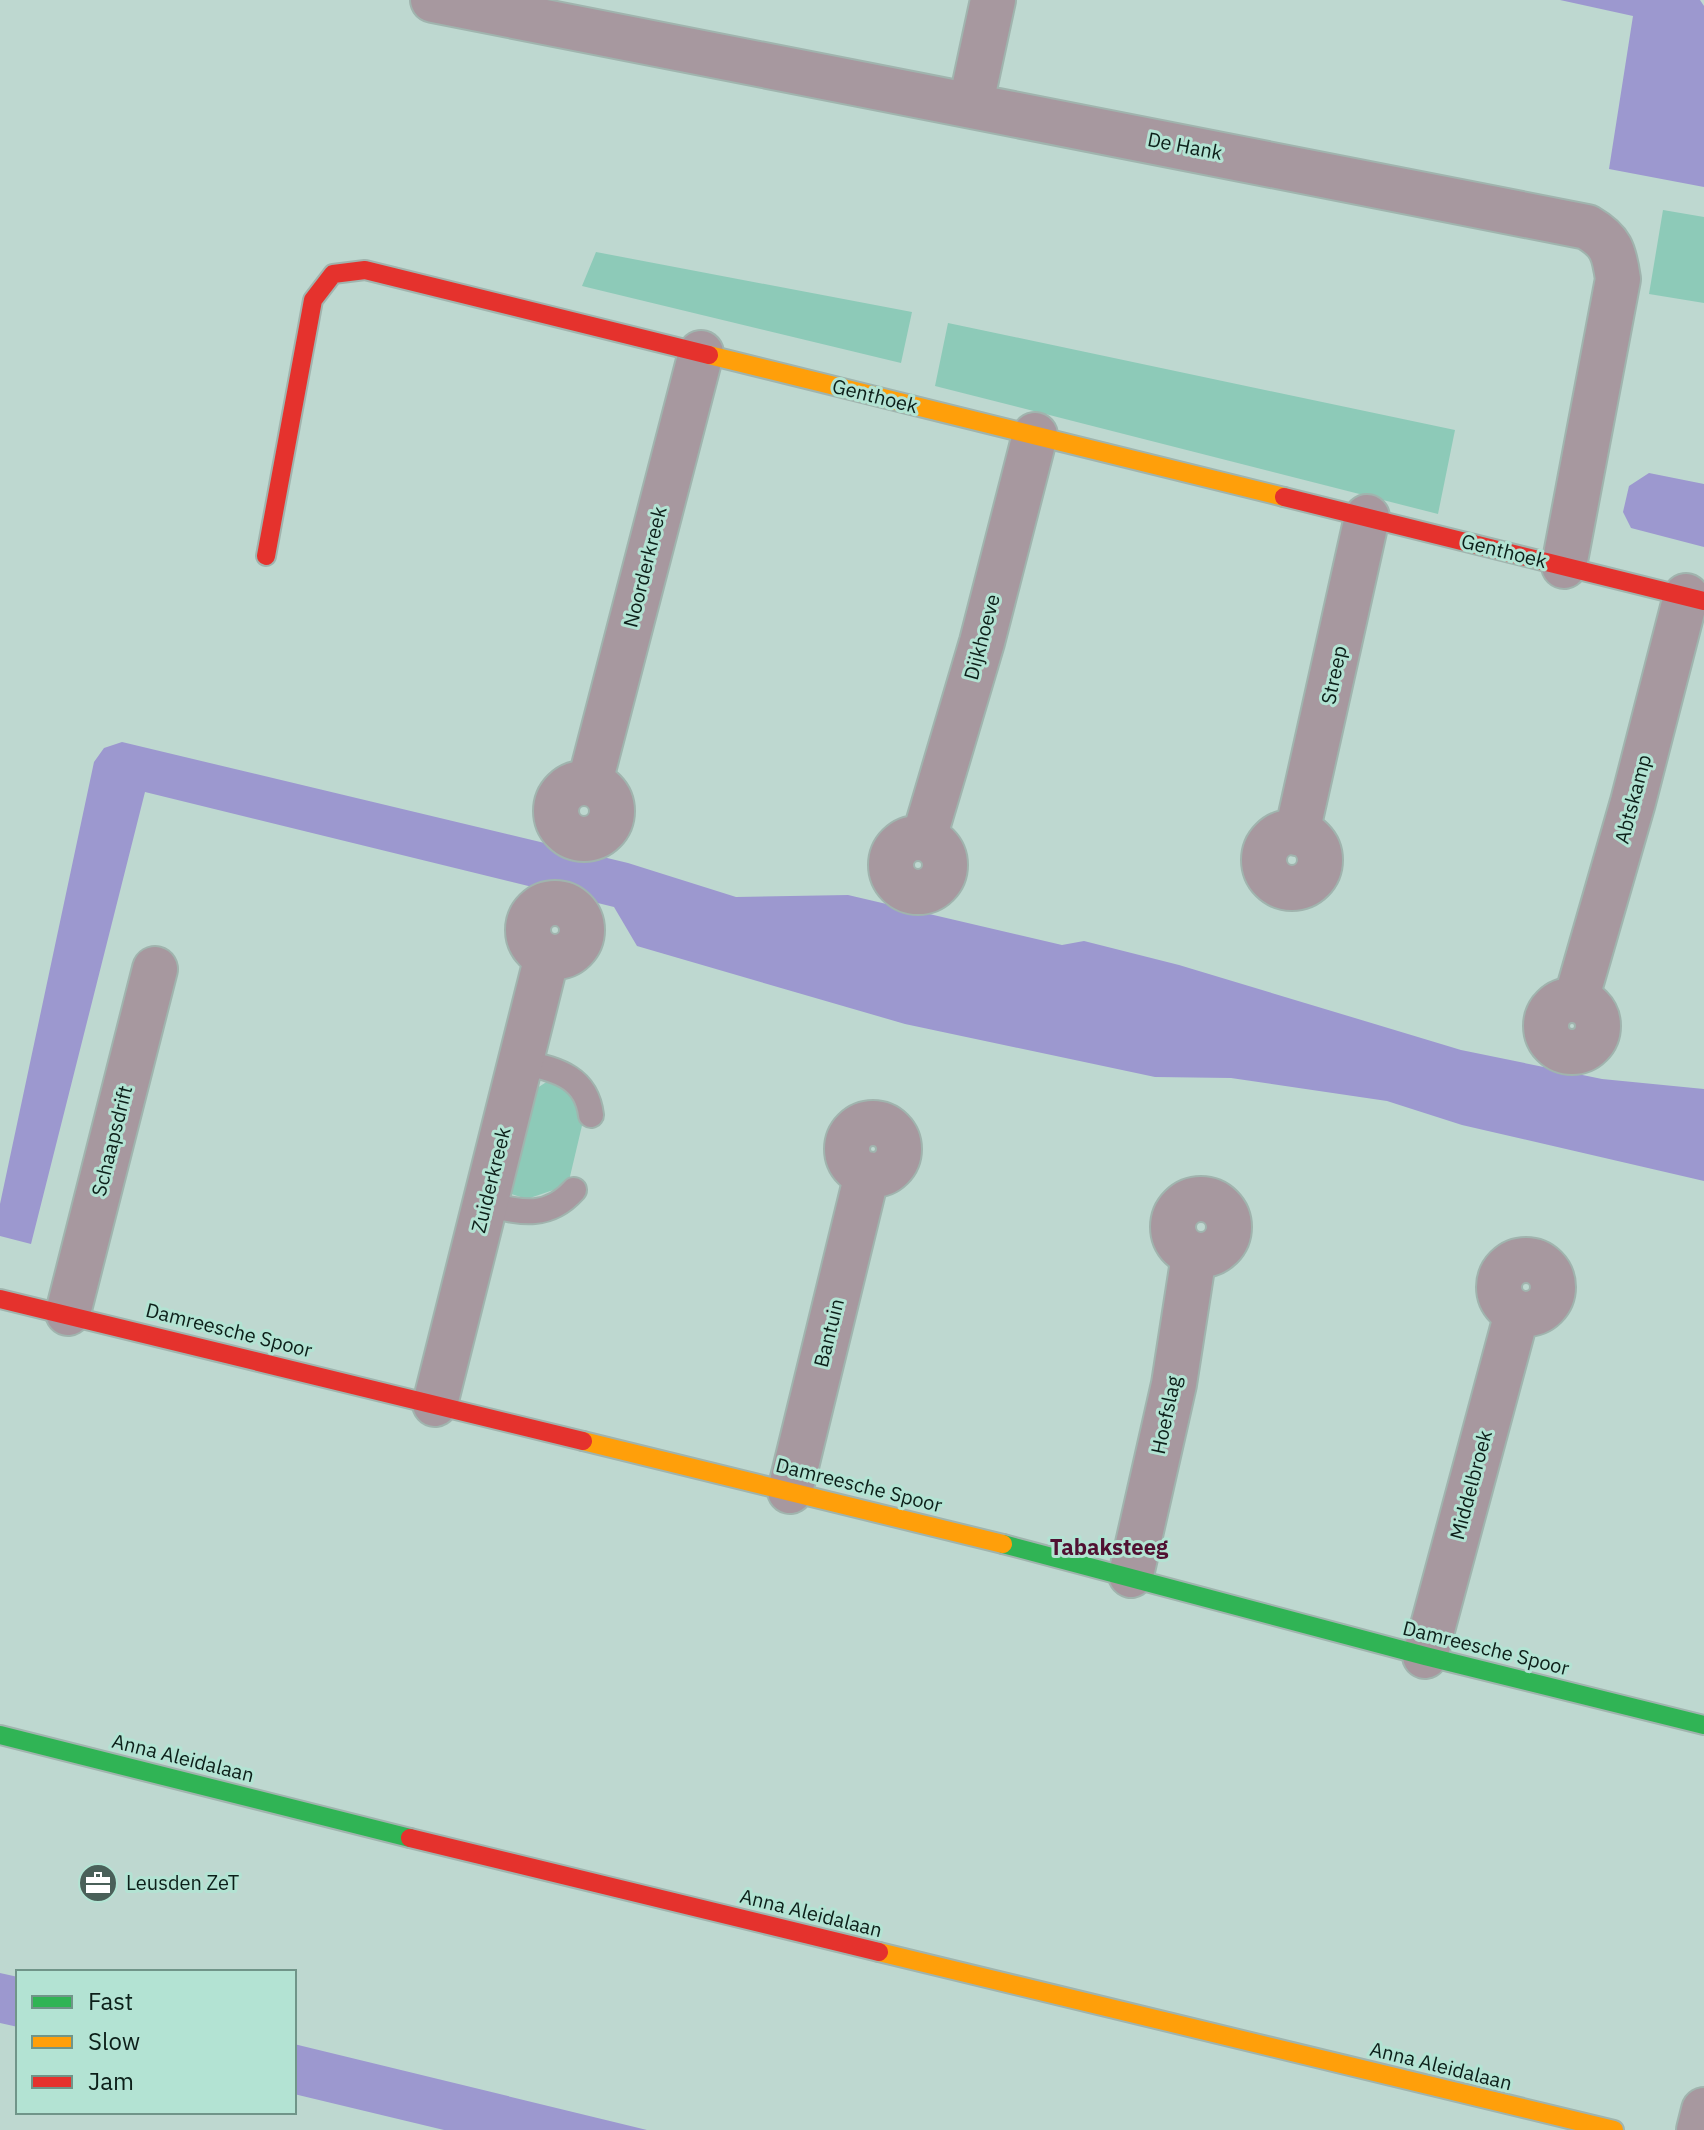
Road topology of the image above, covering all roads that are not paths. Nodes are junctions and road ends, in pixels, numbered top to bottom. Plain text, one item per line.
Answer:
1 (433, 0) edge
2 (993, 0) edge
3 (971, 103) junction
4 (701, 353) junction
5 (1035, 435) junction
6 (1367, 517) junction
7 (266, 556) dead end
8 (1564, 566) junction
9 (1695, 598) edge
10 (590, 782) dead end
11 (1297, 833) dead end
12 (924, 838) dead end
13 (547, 956) dead end
14 (155, 969) dead end
15 (1576, 1000) dead end
16 (520, 1061) junction
17 (591, 1115) dead end
18 (867, 1174) dead end
19 (574, 1190) dead end
20 (485, 1204) junction
21 (1194, 1255) dead end
22 (0, 1299) edge
23 (68, 1313) junction
24 (1517, 1313) dead end
25 (435, 1404) junction
26 (790, 1491) junction
27 (1131, 1575) junction
28 (1425, 1656) junction
29 (1704, 1725) edge
30 (0, 1735) edge
31 (1704, 2110) edge
32 (1614, 2130) edge
33 (1699, 2130) edge

1 - 3 street, De Hank
2 - 3 street
3 - 8 street, De Hank
4 - 5 street, Genthoek
4 - 7 street, Genthoek
4 - 10 street, Noorderkreek
5 - 6 street, Genthoek
5 - 12 street, Dijkhoeve
6 - 8 street, Genthoek
6 - 11 street, Streep
8 - 9 street, Genthoek
9 - 15 street, Abtskamp
13 - 16 street, Zuiderkreek
14 - 23 street, Schaapsdrift
16 - 17 lane
16 - 20 street, Zuiderkreek
18 - 26 street, Bantuin
19 - 20 lane
20 - 25 street, Zuiderkreek
21 - 27 street, Hoefslag
22 - 23 street, Damreesche Spoor
23 - 25 street, Damreesche Spoor
24 - 28 street, Middelbroek
25 - 26 street, Damreesche Spoor
26 - 27 street, Damreesche Spoor
27 - 28 street, Damreesche Spoor
28 - 29 street, Damreesche Spoor
30 - 32 street, Anna Aleidalaan
31 - 33 street

